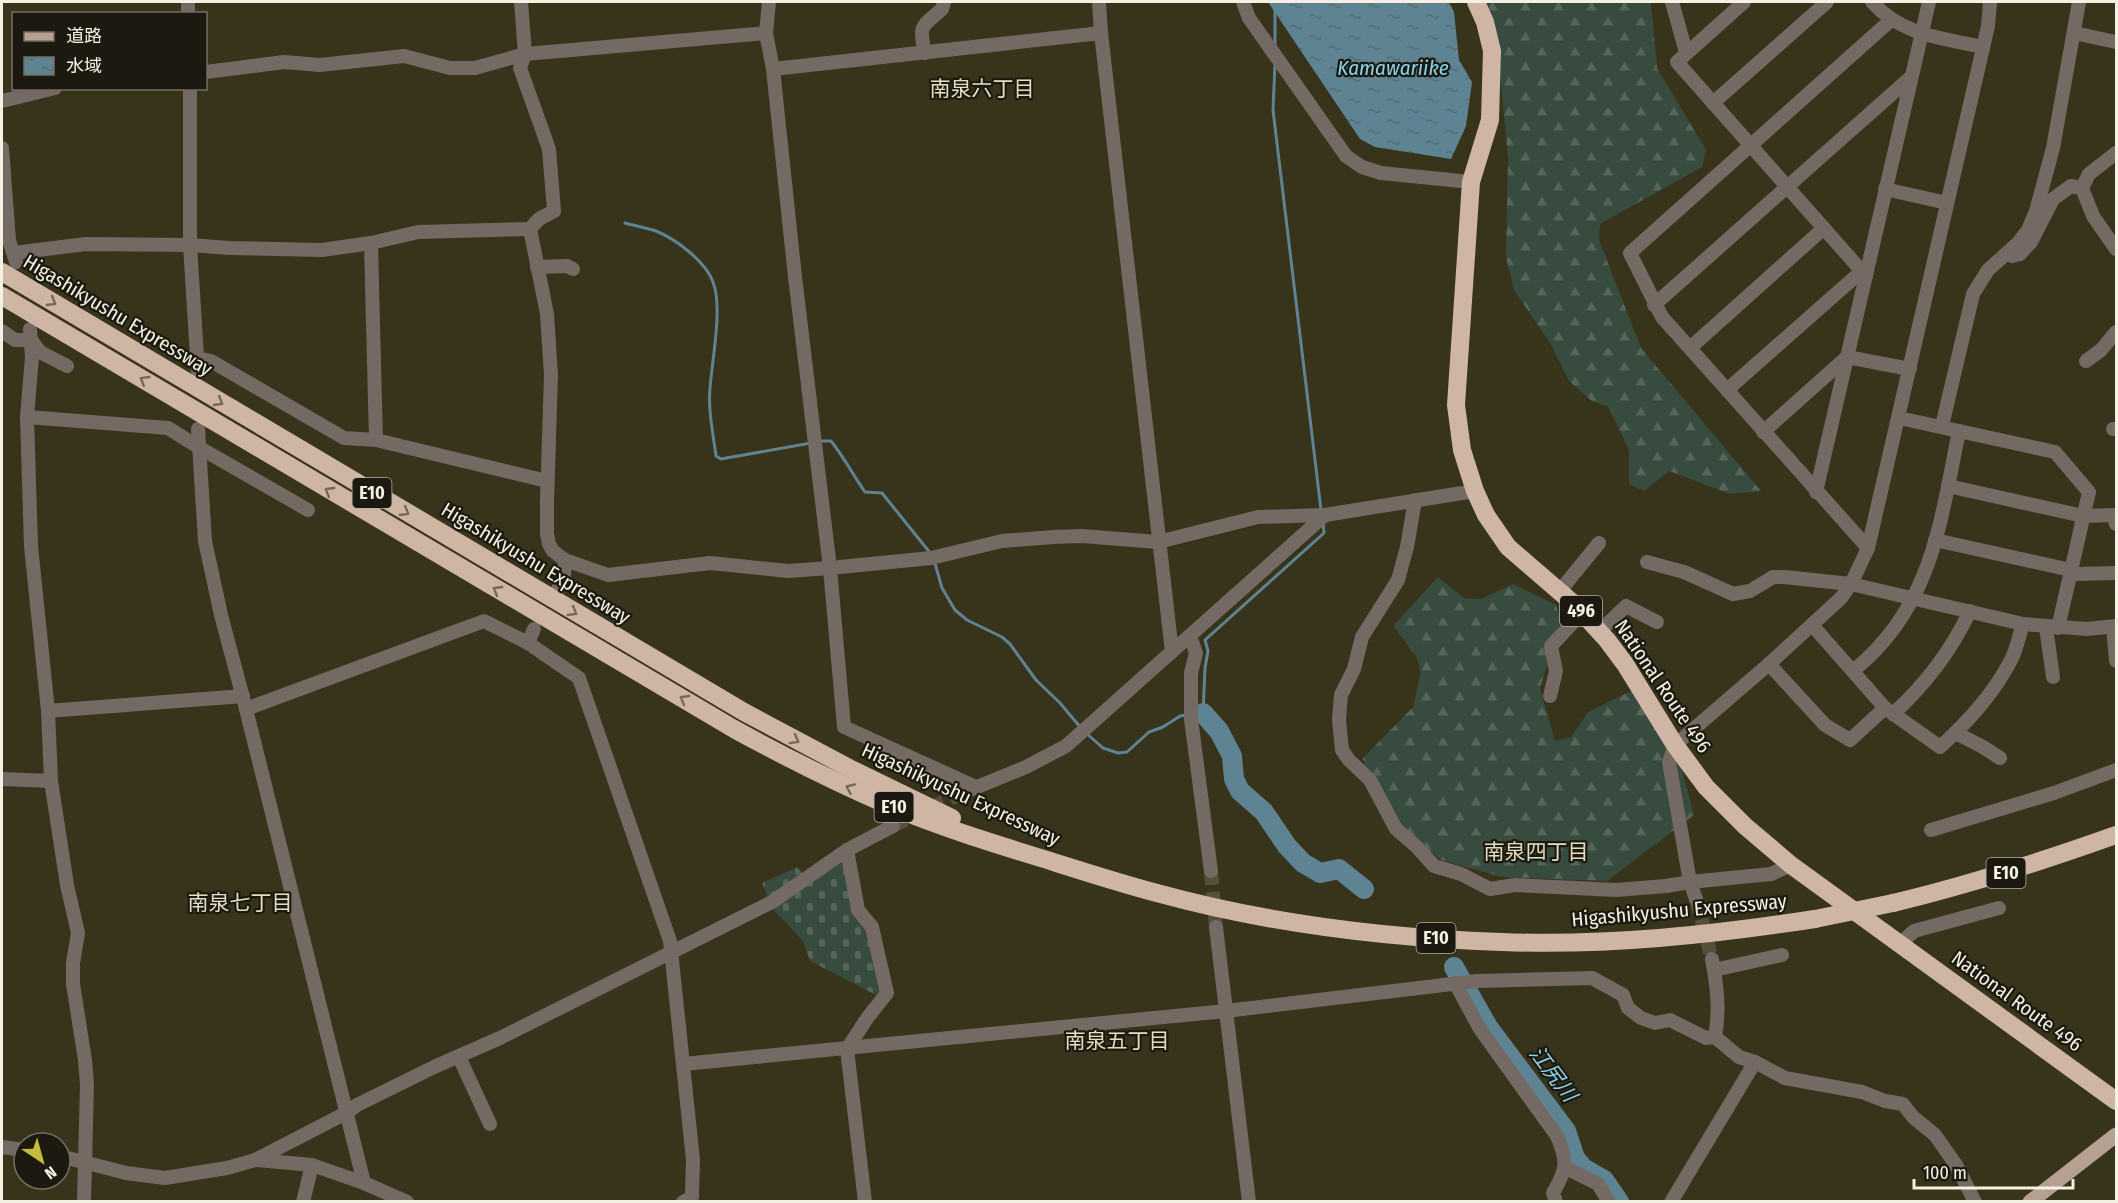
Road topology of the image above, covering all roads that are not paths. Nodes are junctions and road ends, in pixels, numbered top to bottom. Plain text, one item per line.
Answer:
1 (520, 2) edge
2 (769, 2) edge
3 (944, 2) edge
4 (1099, 2) edge
5 (1243, 2) edge
6 (1476, 2) edge
7 (1672, 2) edge
8 (1744, 2) edge
9 (1827, 2) edge
10 (1872, 2) edge
11 (1929, 2) edge
12 (1990, 2) edge
13 (2079, 2) edge
14 (1891, 20) junction
15 (765, 33) junction
16 (1101, 33) junction
17 (2074, 33) junction
18 (1922, 34) junction
19 (2116, 42) edge
20 (1983, 47) junction
21 (1686, 52) junction
22 (925, 53) junction
23 (525, 54) junction
24 (773, 69) junction
25 (207, 72) edge
26 (1911, 77) junction
27 (47, 90) edge
28 (190, 90) edge
29 (2, 101) edge
30 (1713, 103) junction
31 (1750, 145) junction
32 (2, 148) edge
33 (2116, 153) edge
34 (1471, 182) junction
35 (1786, 186) junction
36 (2082, 188) junction
37 (1886, 189) junction
38 (1947, 203) junction
39 (1824, 228) junction
40 (530, 229) junction
41 (371, 243) junction
42 (190, 245) junction
43 (2116, 249) edge
44 (8, 252) edge
45 (2005, 254) junction
46 (537, 267) junction
47 (573, 269) dead end
48 (1866, 276) junction
49 (2, 296) edge
50 (1654, 305) junction
51 (2, 331) edge
52 (2116, 332) edge
53 (30, 335) junction
54 (1690, 348) junction
55 (1847, 357) junction
56 (2086, 361) dead end
57 (67, 366) dead end
58 (1910, 369) junction
59 (1727, 390) junction
60 (27, 417) junction
61 (1899, 418) junction
62 (1942, 426) junction
63 (198, 429) dead end
64 (1959, 431) junction
65 (1763, 432) junction
66 (376, 440) junction
67 (200, 448) junction
68 (547, 481) junction
69 (1948, 486) junction
70 (1475, 491) junction
71 (1816, 492) junction
72 (1415, 500) junction
73 (308, 510) dead end
74 (1325, 515) junction
75 (2083, 516) junction
76 (2116, 524) edge
77 (1935, 540) junction
78 (1158, 542) junction
79 (1599, 543) dead end
80 (1868, 548) junction
81 (565, 560) junction
82 (1647, 562) dead end
83 (830, 568) junction
84 (2071, 570) junction
85 (2116, 573) edge
86 (1851, 584) junction
87 (558, 589) dead end
88 (1559, 592) junction
89 (1915, 598) junction
90 (1970, 611) junction
91 (1582, 613) junction
92 (1657, 622) dead end
93 (2023, 624) junction
94 (1812, 625) junction
95 (2115, 627) edge
96 (2052, 628) junction
97 (534, 629) dead end
98 (1599, 632) junction
99 (1190, 636) junction
100 (528, 643) junction
101 (1172, 652) junction
102 (2116, 661) edge
103 (1769, 663) junction
104 (1853, 670) junction
105 (2053, 677) dead end
106 (1550, 696) dead end
107 (244, 702) junction
108 (48, 711) junction
109 (1889, 711) junction
110 (1956, 733) junction
111 (1675, 745) junction
112 (2000, 758) dead end
113 (2116, 771) edge
114 (2, 779) edge
115 (51, 781) junction
116 (976, 787) junction
117 (960, 794) tunnel mouth
118 (893, 826) tunnel mouth
119 (1931, 830) dead end
120 (2116, 835) edge
121 (847, 850) junction
122 (1062, 865) junction
123 (1791, 865) junction
124 (1211, 871) tunnel mouth
125 (1690, 882) junction
126 (1696, 899) tunnel mouth
127 (2000, 908) dead end
128 (1216, 927) tunnel mouth
129 (1900, 944) junction
130 (671, 951) junction
131 (1782, 955) dead end
132 (1455, 983) junction
133 (1226, 1011) junction
134 (1715, 1037) junction
135 (848, 1049) junction
136 (459, 1057) junction
137 (1755, 1062) junction
138 (682, 1064) junction
139 (2116, 1101) edge
140 (348, 1113) junction
141 (489, 1124) dead end
142 (2116, 1135) edge
143 (72, 1158) edge
144 (255, 1160) junction
145 (85, 1161) junction
146 (312, 1165) junction
147 (1566, 1168) junction
148 (364, 1183) junction
149 (84, 1202) edge
150 (303, 1202) edge
151 (407, 1202) edge
152 (682, 1202) edge
153 (865, 1202) edge
154 (1249, 1202) edge
155 (1557, 1202) edge
156 (1609, 1202) edge
157 (1671, 1202) edge
158 (1975, 1202) edge
159 (2030, 1202) edge

1 - 23 street
2 - 15 street
3 - 22 street
4 - 16 street
5 - 34 street
6 - 34 highway, National Route 496 / 496
7 - 21 street
8 - 21 street
9 - 30 street
10 - 14 street
11 - 18 street
12 - 20 street
13 - 17 street
14 - 18 street
14 - 31 street
15 - 23 street
15 - 24 street
16 - 22 street
16 - 78 street
17 - 19 street
17 - 45 street
18 - 20 street
18 - 26 street
20 - 38 street
21 - 30 street
22 - 24 street
23 - 25 street
23 - 40 street
24 - 83 street
26 - 35 street
26 - 37 street
27 - 29 street
28 - 42 street
30 - 31 street
31 - 35 street
31 - 50 street
32 - 44 street
33 - 36 street
34 - 70 highway, National Route 496 / 496
35 - 39 street
35 - 50 street
36 - 43 street
36 - 45 street
37 - 38 street
37 - 48 street
38 - 58 street
39 - 48 street
39 - 54 street
40 - 41 street
40 - 46 street
41 - 42 street
41 - 66 street
42 - 44 street
42 - 66 street
44 -> 122 highway, Higashikyushu Expressway / E10
45 - 62 street
46 - 47 street
46 - 68 street
48 - 55 street
48 - 59 street
122 -> 49 highway, Higashikyushu Expressway / E10
50 - 54 street
51 - 53 street
52 - 56 street
53 - 57 street
53 - 60 street
54 - 59 street
55 - 58 street
55 - 65 street
55 - 71 street
58 - 61 street
59 - 65 street
60 - 67 street
60 - 108 street
61 - 62 street
61 - 80 street
62 - 64 street
63 - 67 street
64 - 69 street
64 - 75 street
65 - 71 street
66 - 68 street
67 - 73 street
67 - 107 street
68 - 81 street
69 - 75 street
69 - 77 street
70 - 72 street
70 - 88 highway, National Route 496 / 496
71 - 80 street
72 - 74 street
72 - 125 street
74 - 78 street
74 - 99 street
75 - 76 street
75 - 84 street
77 - 84 street
77 - 89 street
78 - 83 street
78 - 101 street
79 - 88 street
80 - 86 street
81 - 83 street
81 - 87 street
82 - 86 street
83 - 116 street
84 - 85 street
84 - 96 street
86 - 89 street
86 - 94 street
88 - 91 highway, National Route 496 / 496
89 - 90 street
89 - 104 street
90 - 93 street
90 - 109 street
91 - 98 highway, National Route 496 / 496
91 - 106 street
92 - 98 street
93 - 96 street
93 - 110 street
94 - 103 street
94 - 104 street
95 - 96 street
95 - 102 street
96 - 105 street
97 - 100 street
98 - 111 highway, National Route 496 / 496
99 - 101 street
99 - 124 street
100 - 107 street
100 - 130 street
101 - 116 street
103 - 109 street
103 - 111 street
104 - 109 street
107 - 108 street
107 - 140 street
108 - 115 street
109 - 110 street
110 - 112 street
111 - 123 highway, National Route 496 / 496
111 - 125 street
113 - 119 street
114 - 115 street
115 - 145 street
116 - 117 street
118 - 121 street
120 - 122 highway, Higashikyushu Expressway / E10, bridge
121 - 130 street
121 - 135 street
123 - 125 street
123 - 129 highway, National Route 496 / 496
125 - 126 street
127 - 129 street
128 - 133 street
129 - 139 highway, National Route 496 / 496
130 - 136 street
130 - 138 street
131 - 134 street
132 - 133 street
132 - 134 street
132 - 147 street
133 - 135 street
133 - 154 street
134 - 137 street
135 - 138 street
135 - 153 street
136 - 140 street
136 - 141 street
137 - 157 street
137 - 158 street
138 - 152 street
140 - 144 street
140 - 148 street
142 - 159 main road
143 - 145 street
144 - 145 street
144 - 146 street
145 - 149 street
146 - 148 street
146 - 150 street
147 - 155 street
147 - 156 street
148 - 151 street

